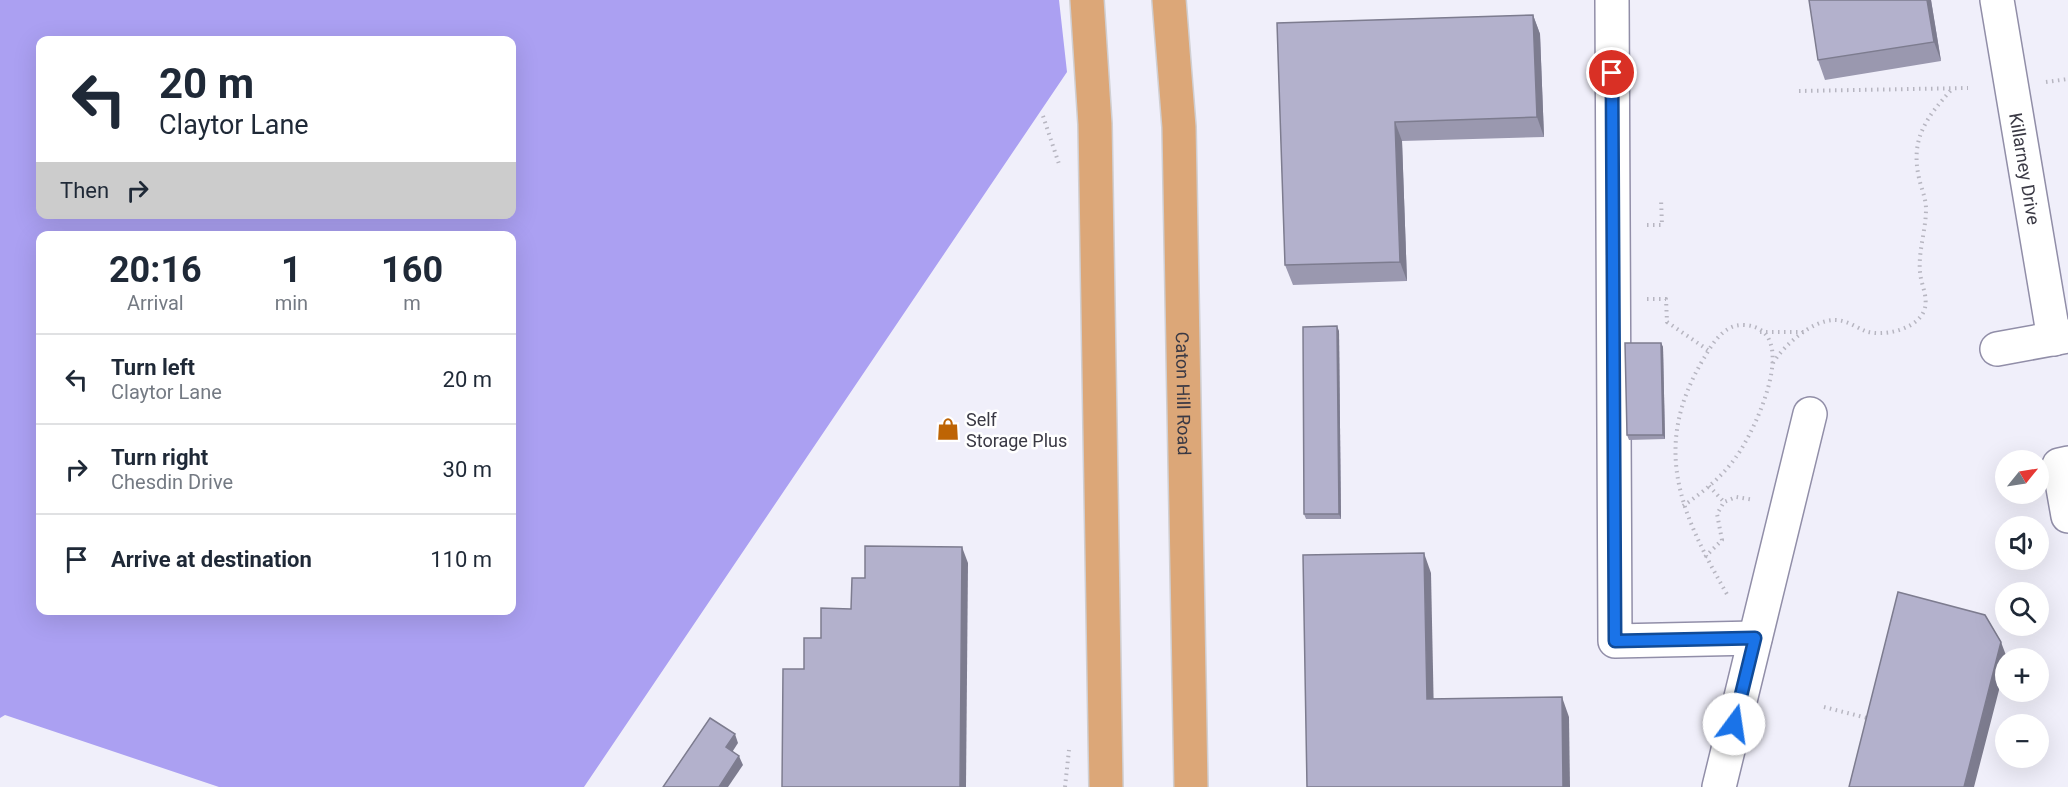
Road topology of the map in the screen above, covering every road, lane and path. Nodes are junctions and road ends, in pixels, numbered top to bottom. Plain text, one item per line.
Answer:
1 (1087, 0) edge
2 (1169, 0) edge
3 (1612, 0) edge
4 (1996, 0) edge
5 (2068, 79) edge
6 (2046, 82) dead end
7 (1952, 88) junction
8 (1968, 88) dead end
9 (1799, 92) dead end
10 (1661, 199) dead end
11 (1640, 230) dead end
12 (1640, 296) dead end
13 (1761, 332) junction
14 (1804, 332) junction
15 (2061, 337) edge
16 (1997, 349) dead end
17 (1708, 350) junction
18 (1773, 364) junction
19 (1810, 414) dead end
20 (2068, 463) edge
21 (1709, 486) junction
22 (1755, 500) dead end
23 (1724, 502) junction
24 (1683, 506) junction
25 (2068, 516) edge
26 (1705, 557) junction
27 (1728, 596) dead end
28 (1755, 638) junction
29 (1824, 707) dead end
30 (1872, 720) edge
31 (1106, 787) edge
32 (1191, 787) edge
33 (1719, 787) edge

1 - 31 main road
2 - 32 main road, Caton Hill Road
3 - 28 street
4 - 15 street, Killarney Drive
5 - 6 path
7 - 8 path
7 - 9 path
7 - 14 path
10 - 11 path
12 - 17 path
13 - 14 path
13 - 17 path
13 - 18 path
14 - 18 path
15 - 16 street
17 - 24 path
18 - 21 path
19 - 28 street
20 - 25 street
21 - 23 path
21 - 24 path
22 - 23 path
23 - 26 path
24 - 26 path
26 - 27 path
28 - 33 street
29 - 30 path

